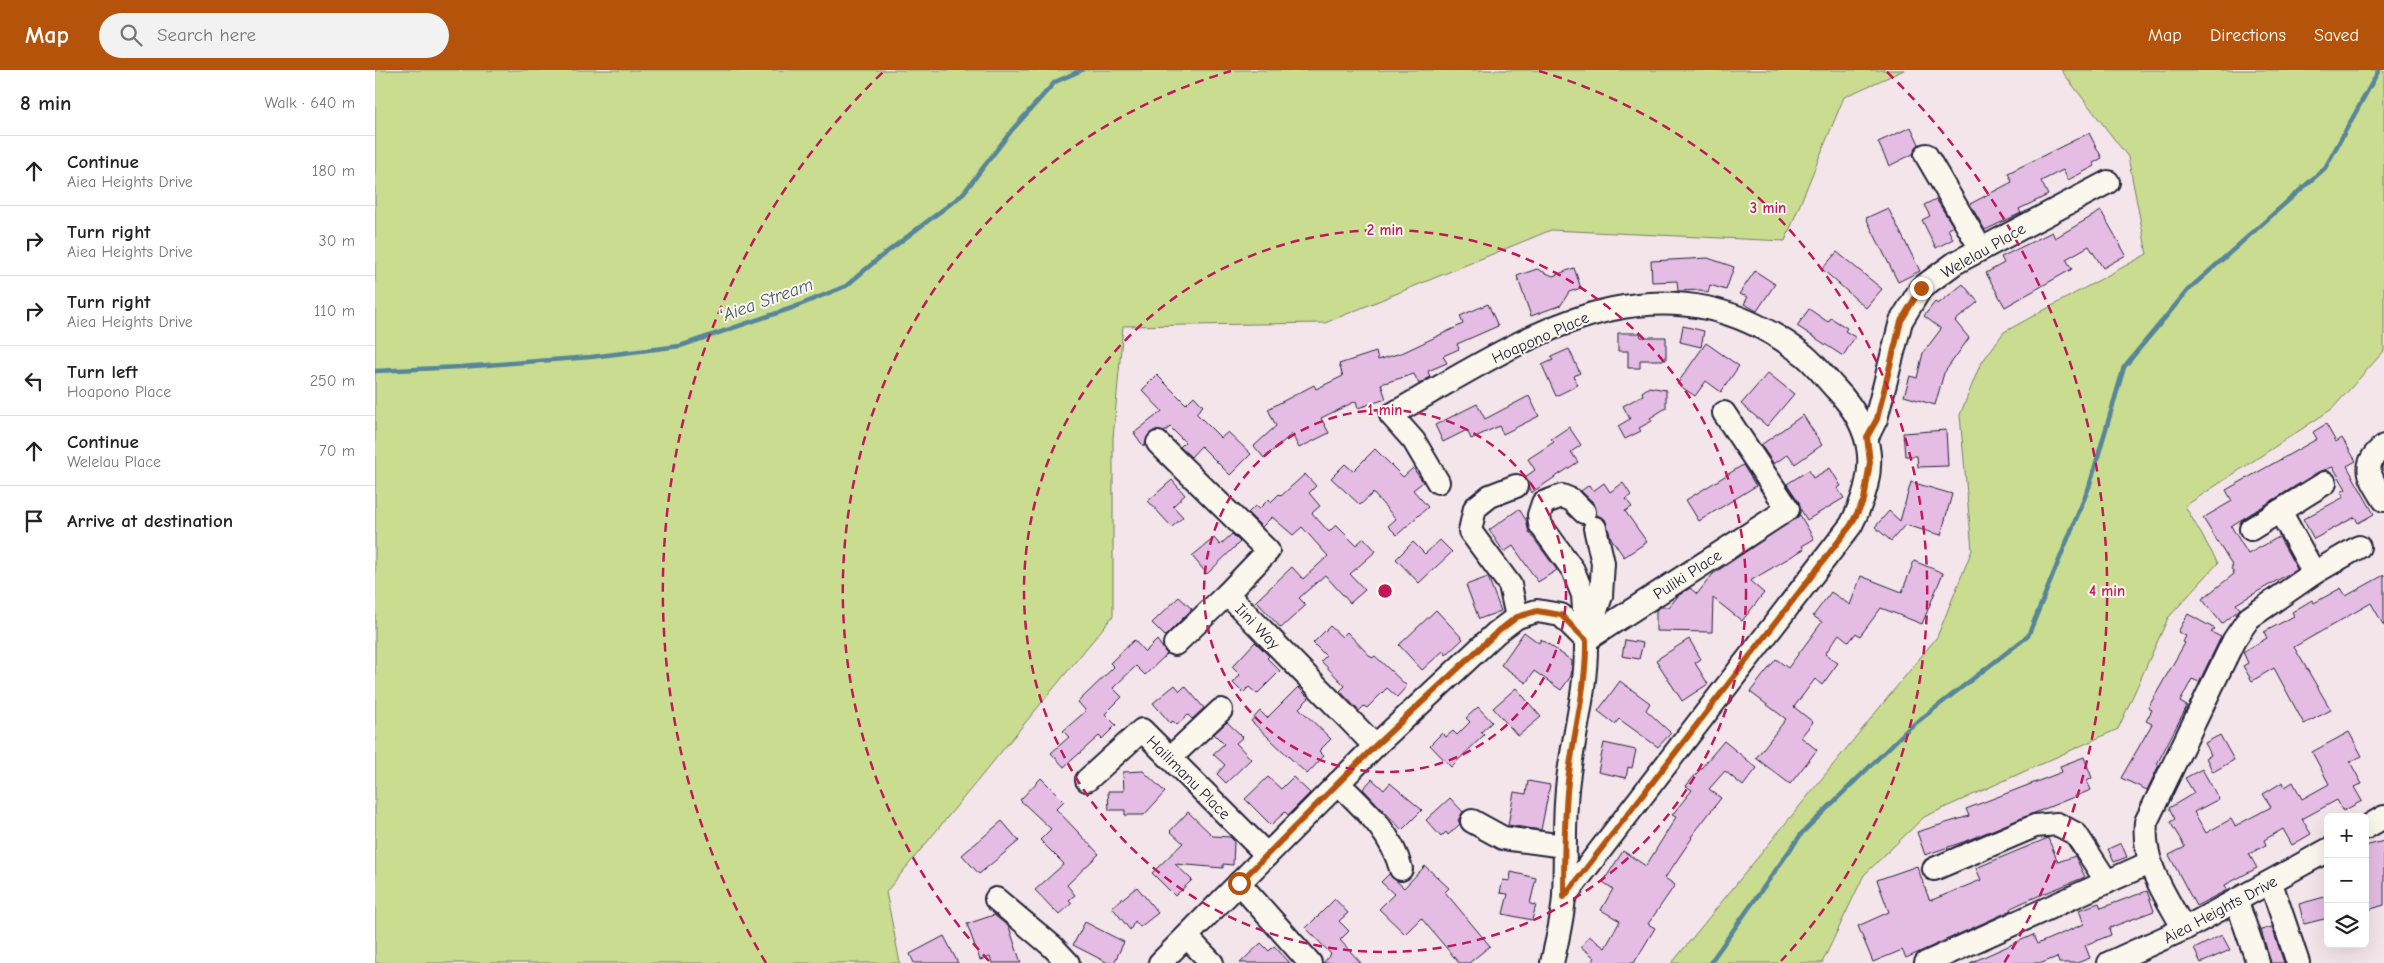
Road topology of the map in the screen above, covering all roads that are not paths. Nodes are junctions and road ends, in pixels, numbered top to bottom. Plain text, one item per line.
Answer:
1 (1926, 155) dead end
2 (2108, 182) dead end
3 (1981, 249) junction
4 (1724, 413) dead end
5 (1867, 437) junction
6 (1158, 443) dead end
7 (2384, 446) edge
8 (1438, 482) dead end
9 (2325, 483) dead end
10 (1516, 486) dead end
11 (2384, 500) edge
12 (2280, 511) junction
13 (2251, 528) dead end
14 (2359, 547) dead end
15 (2314, 574) junction
16 (1227, 594) junction
17 (1517, 617) junction
18 (1586, 640) junction
19 (1175, 644) dead end
20 (1221, 710) dead end
21 (1375, 746) junction
22 (1170, 758) junction
23 (1087, 780) dead end
24 (1338, 783) junction
25 (2384, 817) edge
26 (1472, 821) dead end
27 (2369, 826) edge
28 (1564, 846) junction
29 (2324, 852) edge
30 (1267, 855) junction
31 (2149, 863) junction
32 (1934, 868) dead end
33 (1401, 869) dead end
34 (2107, 882) junction
35 (1239, 883) junction
36 (2271, 883) junction
37 (1564, 897) junction
38 (996, 899) dead end
39 (2237, 902) junction
40 (2184, 930) junction
41 (1187, 937) junction
42 (1069, 963) edge
43 (1160, 963) edge
44 (1213, 963) edge
45 (1310, 963) edge
46 (1552, 963) edge
47 (1926, 963) edge
48 (2109, 963) edge
49 (2258, 963) edge
50 (2297, 963) edge

1 - 3 street
2 - 3 street, Welelau Place
3 - 5 street, Welelau Place
4 - 18 street, Puliki Place
5 - 8 street, Hoapono Place
5 - 37 street, Hoapono Place
6 - 16 street, Iini Way
7 - 11 street
9 - 12 street
10 - 17 street
12 - 13 street
12 - 15 street
14 - 15 street
15 - 31 street
16 - 19 street
16 - 21 street, Iini Way
17 - 18 street
17 - 21 street
18 - 18 street
18 - 28 street
20 - 22 street
21 - 24 street
22 - 23 street, Hailimanu Place
22 - 30 street, Hailimanu Place
24 - 30 street
24 - 33 street
25 - 27 street
26 - 28 street
28 - 37 street
29 - 36 street, Aiea Heights Drive
30 - 35 street
31 - 34 street
31 - 40 street
32 - 34 street
34 - 47 street
35 - 41 street
35 - 45 street
36 - 39 street, Aiea Heights Drive
36 - 50 street
37 - 46 street
38 - 42 street
39 - 40 street, Aiea Heights Drive
39 - 49 street
40 - 48 street, Aiea Heights Drive
41 - 43 street
41 - 44 street

